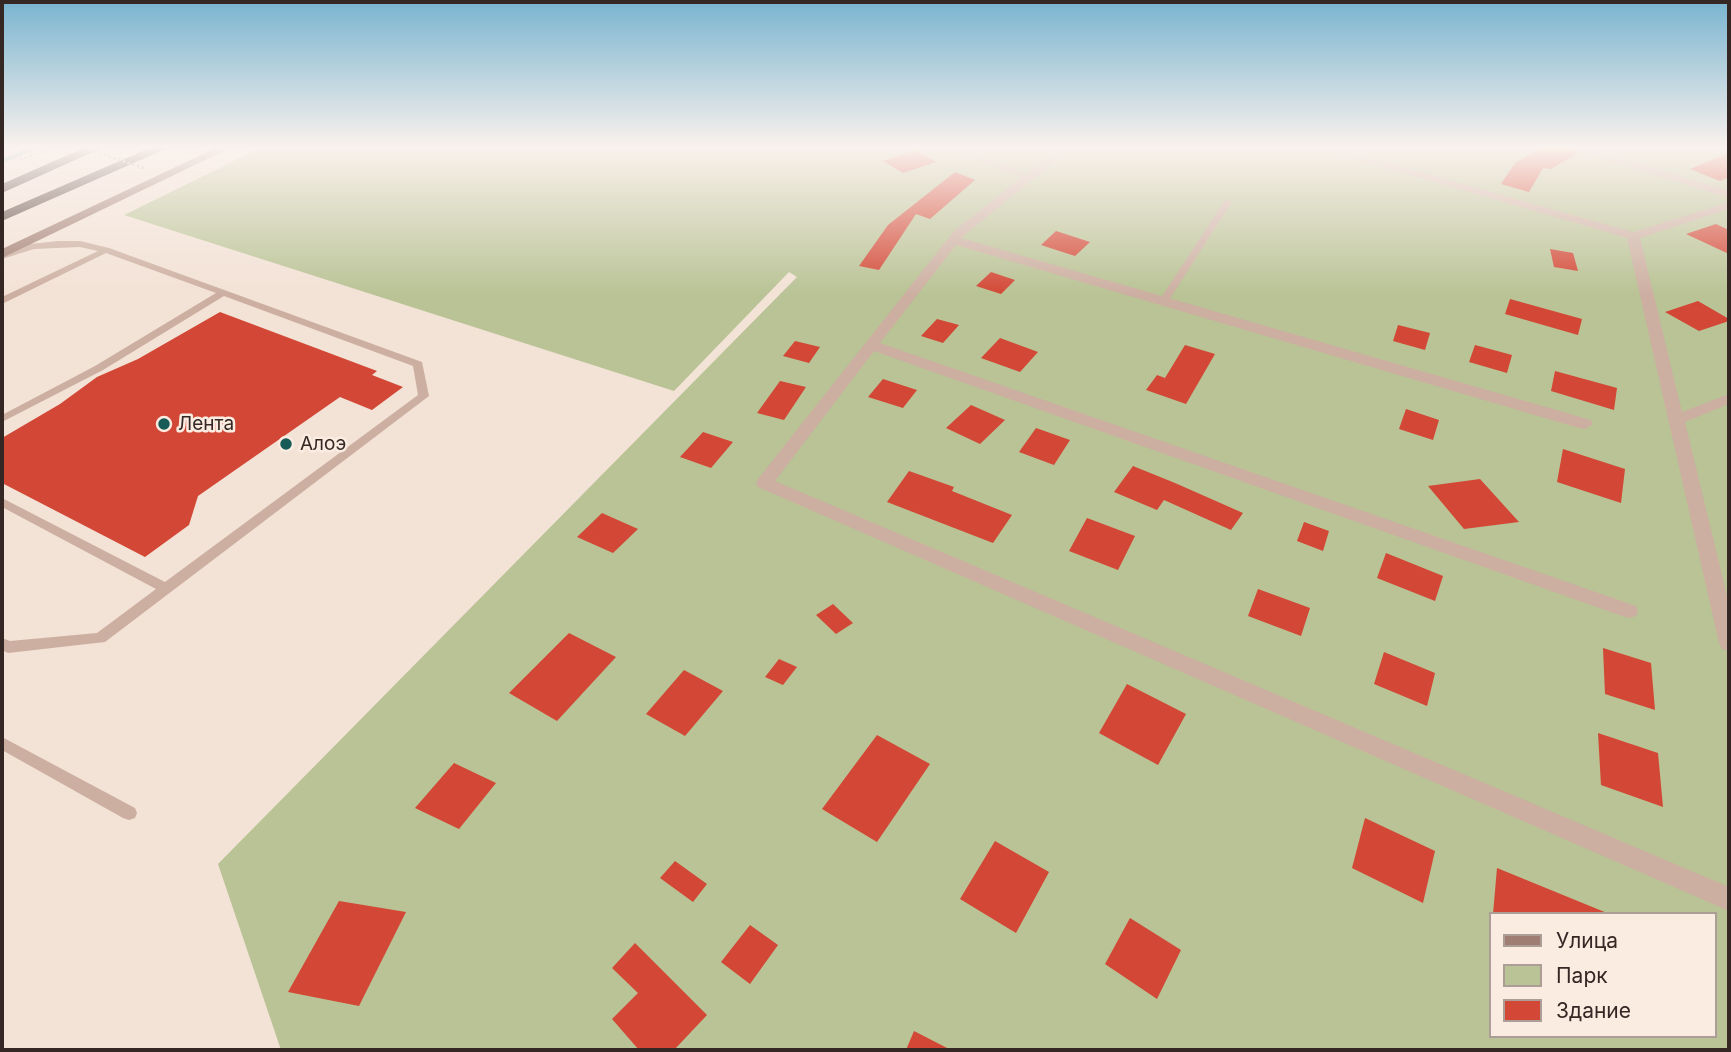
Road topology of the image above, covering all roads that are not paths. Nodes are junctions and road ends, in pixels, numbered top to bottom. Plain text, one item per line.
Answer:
1 (50, 196) edge
2 (125, 196) edge
3 (1007, 196) edge
4 (1492, 196) edge
5 (1228, 202) dead end
6 (1729, 205) edge
7 (2, 217) edge
8 (1633, 236) junction
9 (953, 240) junction
10 (106, 250) junction
11 (2, 255) edge
12 (222, 293) junction
13 (2, 301) edge
14 (1164, 301) junction
15 (871, 345) junction
16 (1729, 399) edge
17 (2, 419) edge
18 (1676, 420) junction
19 (1585, 424) dead end
20 (2, 502) edge
21 (166, 588) junction
22 (1629, 611) dead end
23 (1726, 616) edge
24 (2, 643) edge
25 (1729, 643) edge
26 (2, 743) edge
27 (129, 813) dead end
28 (1729, 899) edge

1 - 7 highway
2 - 11 main road
3 - 9 street
4 - 8 street
5 - 14 lane
6 - 8 street
8 - 18 street
9 - 14 street
9 - 15 street
10 - 11 lane
10 - 12 lane
10 - 13 lane
12 - 17 lane
12 - 21 lane
14 - 19 street
15 - 22 street
15 - 28 street
16 - 18 street
18 - 23 street
20 - 21 lane
21 - 24 lane
23 - 25 street
26 - 27 lane

